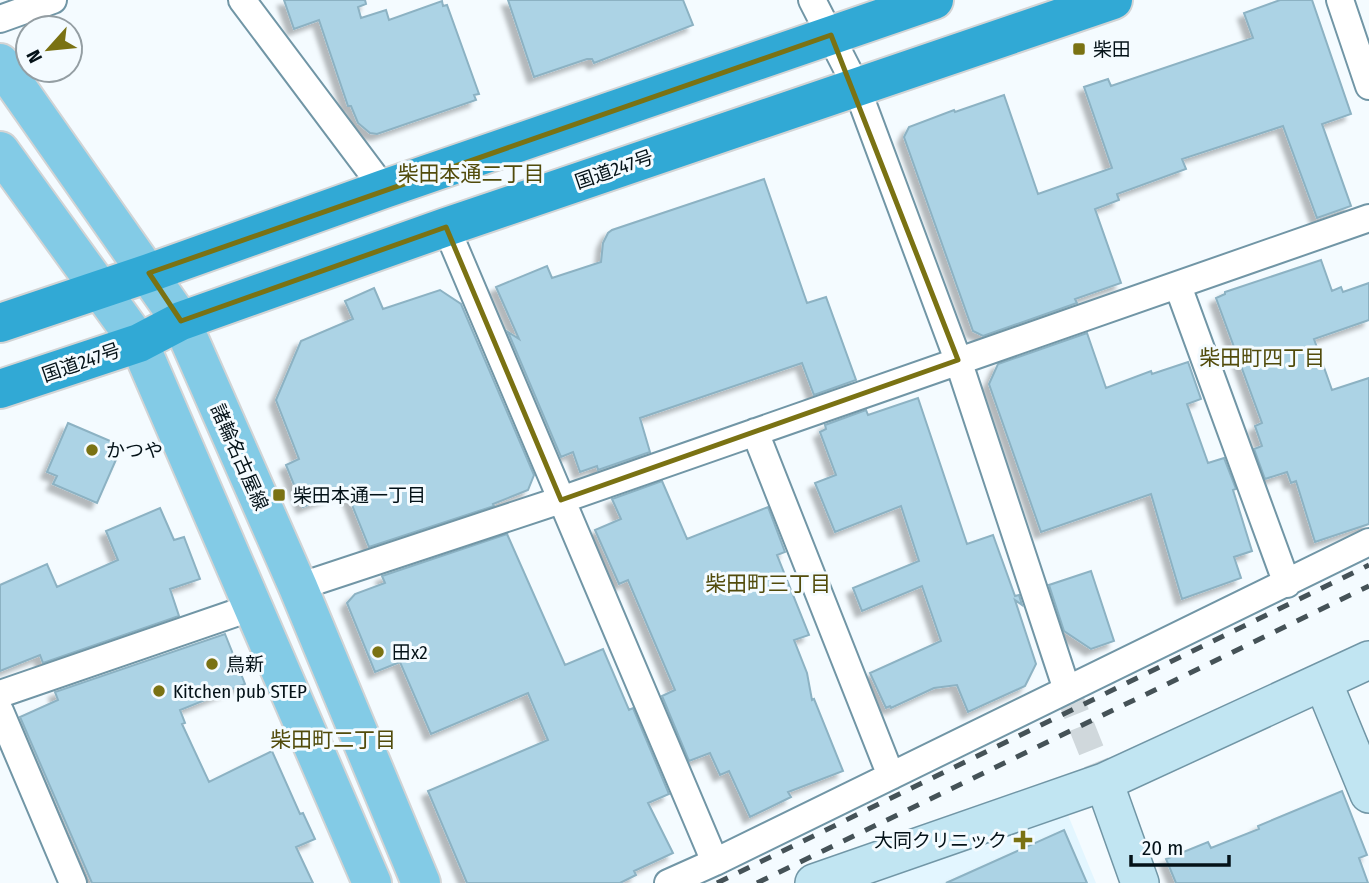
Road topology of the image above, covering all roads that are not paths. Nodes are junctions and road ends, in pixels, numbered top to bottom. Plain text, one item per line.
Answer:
1 (53, 0) edge
2 (242, 0) edge
3 (812, 0) edge
4 (934, 0) edge
5 (1113, 0) edge
6 (1340, 0) edge
7 (0, 19) edge
8 (831, 35) junction
9 (0, 62) edge
10 (856, 86) junction
11 (1369, 86) edge
12 (0, 151) edge
13 (384, 189) junction
14 (1369, 218) edge
15 (446, 227) junction
16 (149, 273) junction
17 (1178, 286) junction
18 (99, 290) junction
19 (181, 321) junction
20 (0, 323) edge
21 (139, 342) junction
22 (958, 360) junction
23 (0, 389) edge
24 (755, 432) junction
25 (561, 500) junction
26 (1369, 542) edge
27 (1287, 584) junction
28 (298, 587) junction
29 (253, 607) junction
30 (1369, 660) edge
31 (1323, 682) junction
32 (1067, 690) junction
33 (0, 694) edge
34 (0, 711) edge
35 (891, 776) junction
36 (1104, 782) junction
37 (1369, 794) edge
38 (715, 862) junction
39 (73, 883) edge
40 (372, 883) edge
41 (421, 883) edge
42 (667, 883) edge
43 (814, 883) edge
44 (1140, 883) edge

1 - 7 street
2 - 13 street
3 - 8 street
4 - 8 highway
5 - 10 highway, 国道247号
6 - 11 street
8 - 10 street
8 - 13 highway
9 - 16 main road, 諸輪名古屋線
10 - 15 highway, 国道247号
10 - 22 street
12 - 18 main road
13 - 16 highway
14 - 17 street
15 - 19 highway, 国道247号
15 - 25 street
16 - 18 highway
16 - 19 main road, 諸輪名古屋線
17 - 22 street
17 - 27 street
18 - 20 highway
18 - 21 main road
19 - 21 highway, 国道247号
19 - 28 main road, 諸輪名古屋線
21 - 23 highway, 国道247号
21 - 29 main road
22 - 24 street
22 - 32 street
24 - 25 street
24 - 35 street
25 - 28 street
25 - 38 street
26 - 27 street
27 - 32 street
28 - 41 main road, 諸輪名古屋線
29 - 33 street
29 - 40 main road
30 - 31 street
31 - 36 street
31 - 37 street
32 - 35 street
34 - 39 street
35 - 38 street
36 - 43 street
36 - 44 street
38 - 42 street

